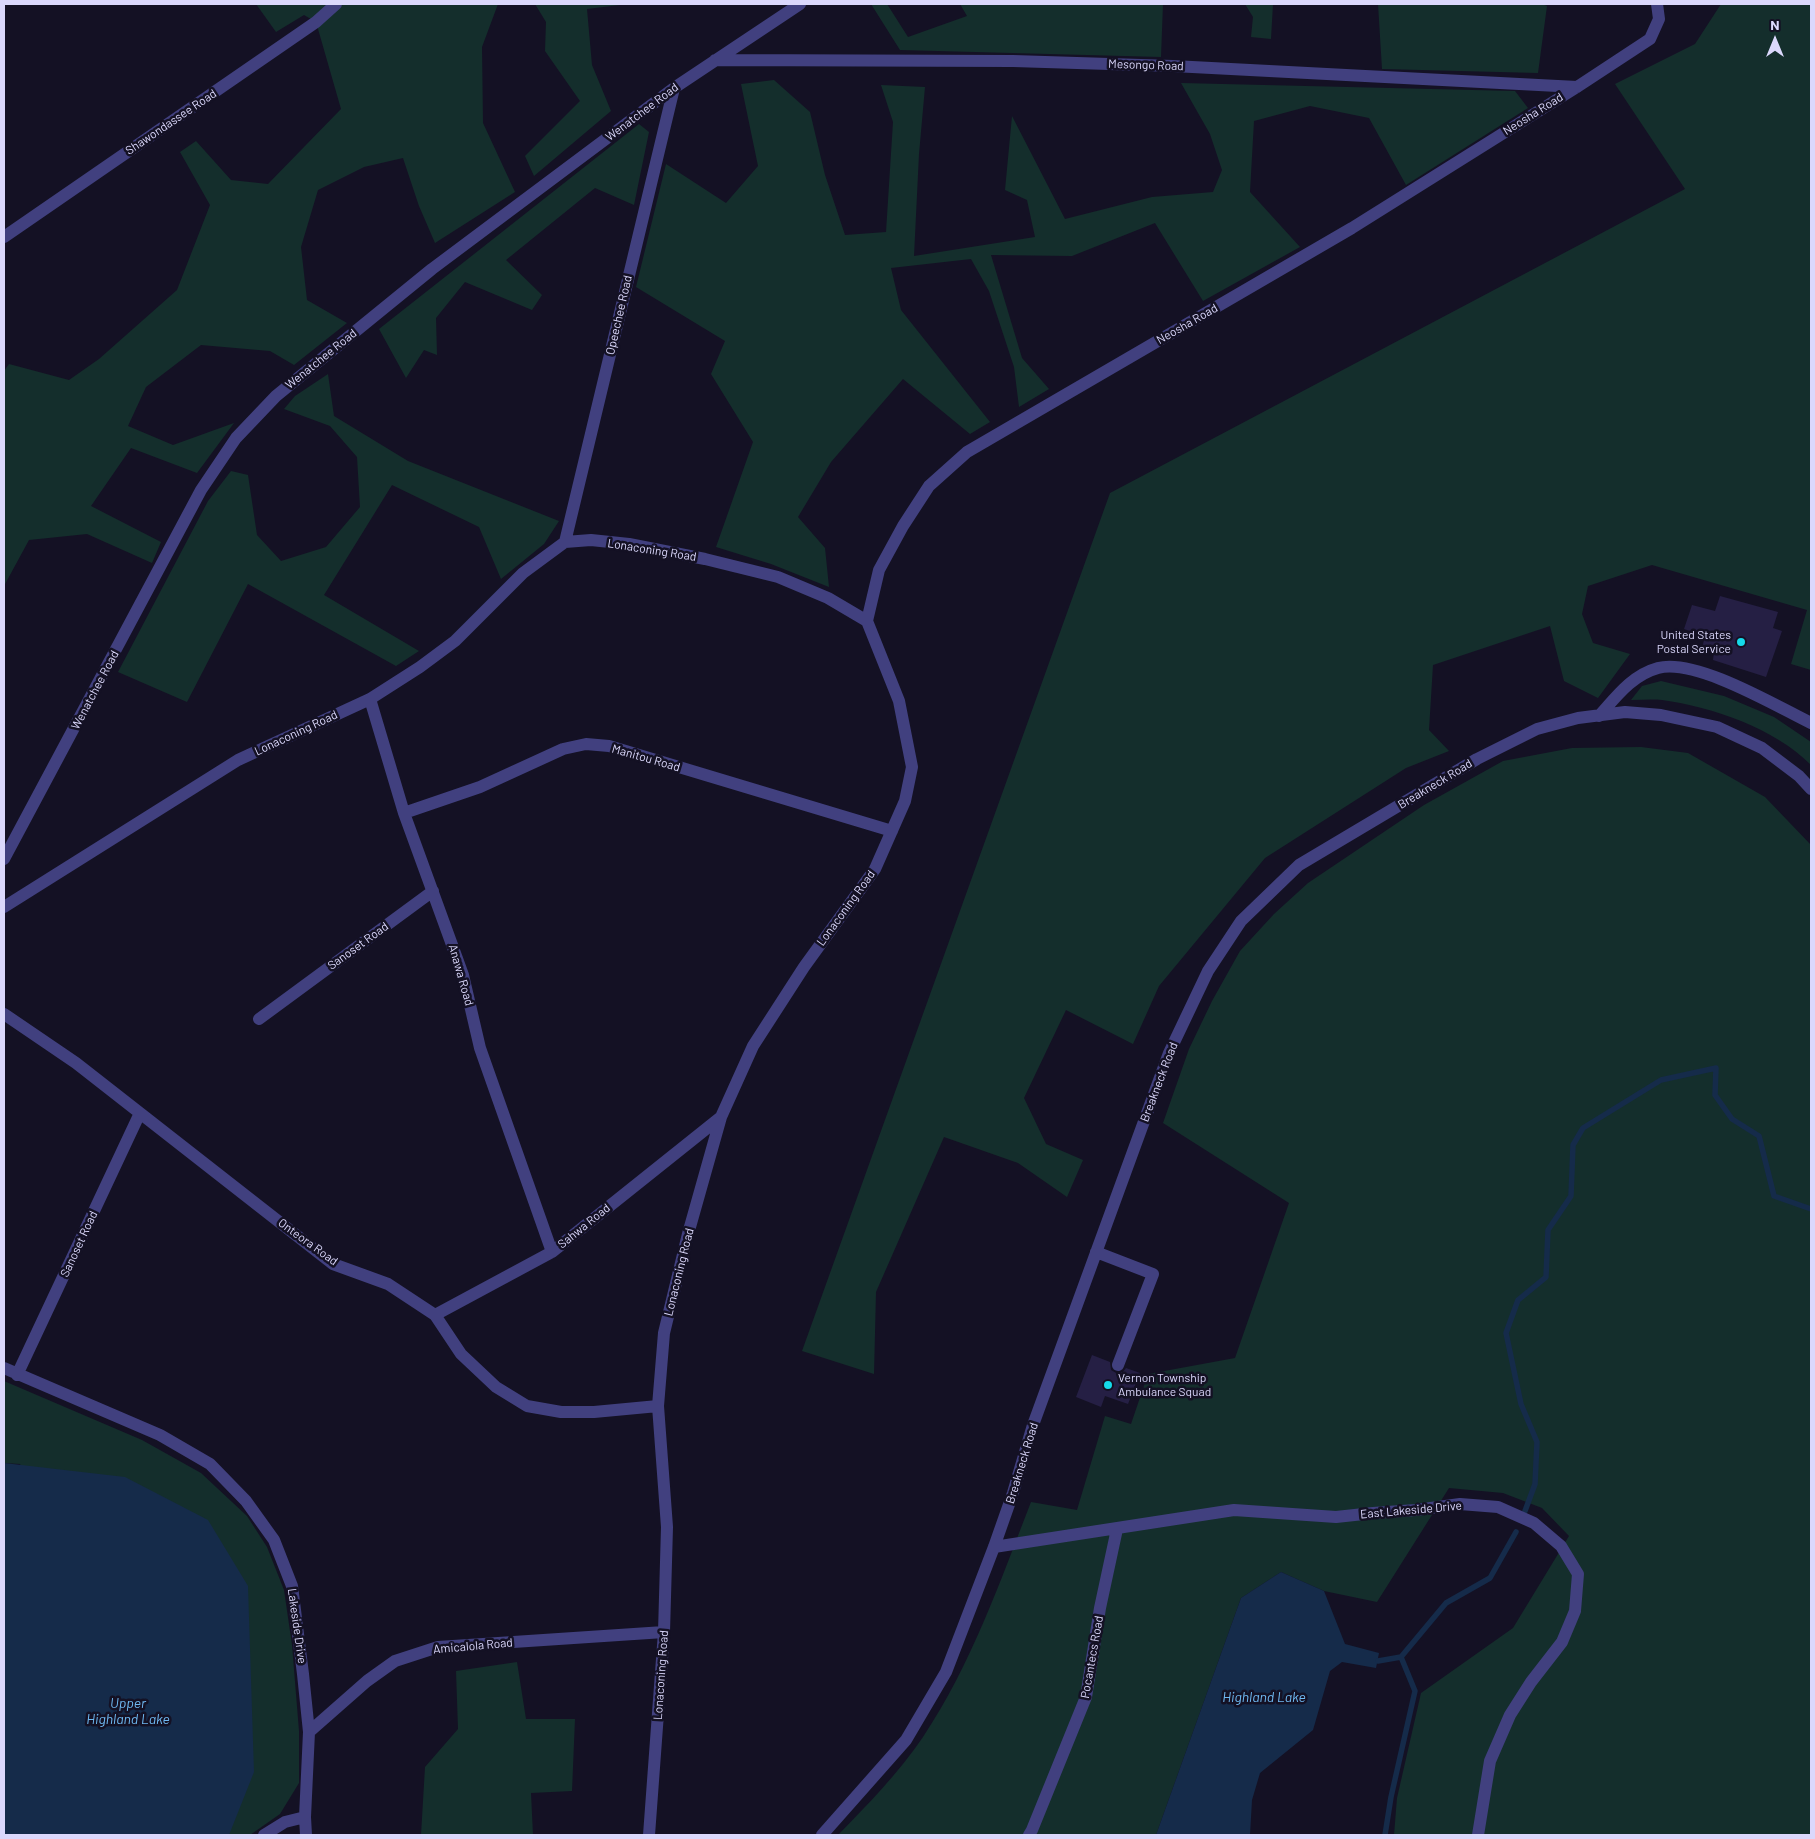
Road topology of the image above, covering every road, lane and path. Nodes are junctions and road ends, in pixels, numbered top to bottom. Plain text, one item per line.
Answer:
1 (336, 4) edge
2 (800, 4) edge
3 (1657, 4) edge
4 (716, 60) junction
5 (1577, 87) junction
6 (674, 88) junction
7 (4, 237) edge
8 (565, 542) junction
9 (867, 621) junction
10 (370, 699) junction
11 (1599, 716) junction
12 (1811, 723) edge
13 (1811, 789) edge
14 (404, 813) junction
15 (892, 831) junction
16 (4, 859) edge
17 (433, 891) junction
18 (4, 907) edge
19 (4, 1014) edge
20 (258, 1019) dead end
21 (140, 1113) junction
22 (721, 1117) junction
23 (552, 1252) junction
24 (1096, 1252) junction
25 (435, 1315) junction
26 (1118, 1365) dead end
27 (4, 1368) edge
28 (17, 1375) junction
29 (658, 1406) junction
30 (1117, 1529) junction
31 (994, 1547) junction
32 (664, 1632) junction
33 (309, 1732) junction
34 (305, 1817) junction
35 (264, 1835) edge
36 (306, 1835) edge
37 (649, 1835) edge
38 (822, 1835) edge
39 (1028, 1835) edge
40 (1478, 1835) edge

1 - 7 street, Shawondassee Road
2 - 4 street, Wenatchee Road
3 - 5 street
4 - 5 street, Mesongo Road
4 - 6 street, Wenatchee Road
5 - 9 street, Neosha Road
6 - 8 street, Opeechee Road
6 - 16 street, Wenatchee Road
8 - 9 street, Lonaconing Road
8 - 10 street, Lonaconing Road
9 - 15 street, Lonaconing Road
10 - 14 street, Anawa Road
10 - 18 street, Lonaconing Road
11 - 12 street
11 - 13 street, Breakneck Road
11 - 24 street, Breakneck Road
14 - 15 street, Manitou Road
14 - 17 street, Anawa Road
15 - 22 street, Lonaconing Road
17 - 20 street, Sanoset Road
17 - 23 street, Anawa Road
19 - 21 street, Onteora Road
21 - 25 street, Onteora Road
21 - 28 street, Sanoset Road
22 - 23 street, Sahwa Road
22 - 29 street, Lonaconing Road
23 - 25 street, Sahwa Road
24 - 26 street
24 - 31 street, Breakneck Road
25 - 29 street, Onteora Road
27 - 28 street, Lakeside Drive
28 - 33 street, Lakeside Drive
29 - 32 street, Lonaconing Road
30 - 31 street, East Lakeside Drive
30 - 39 street, Pocantecs Road
30 - 40 street, East Lakeside Drive
31 - 38 street, Breakneck Road
32 - 33 street, Amicalola Road
32 - 37 street, Lonaconing Road
33 - 34 street, Lakeside Drive
34 - 35 street
34 - 36 street, Lakeside Drive

